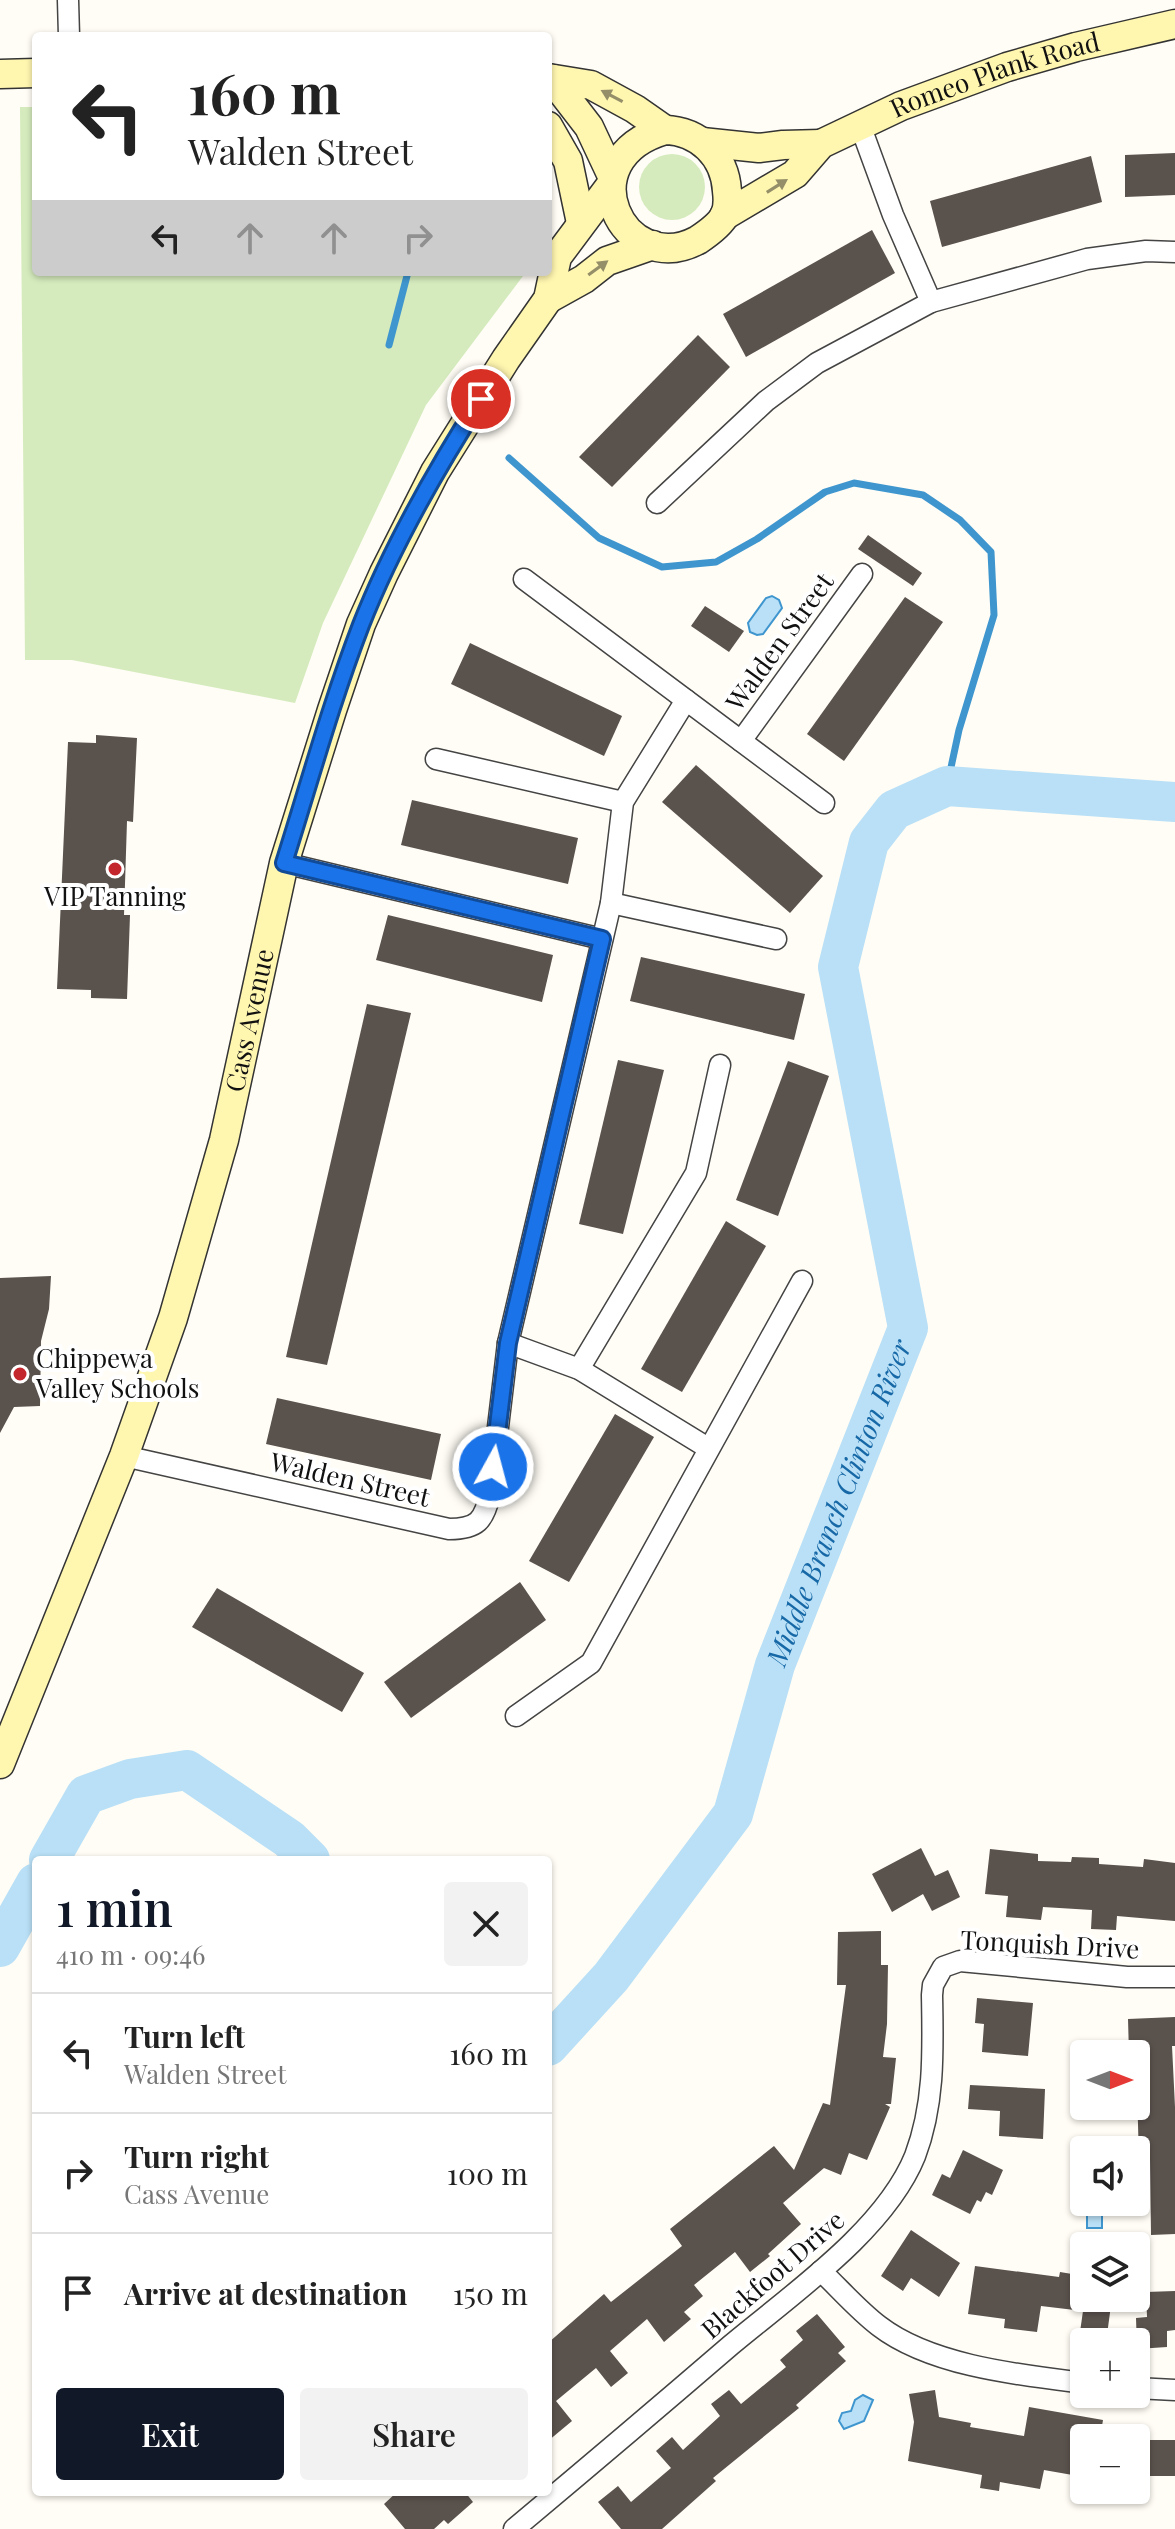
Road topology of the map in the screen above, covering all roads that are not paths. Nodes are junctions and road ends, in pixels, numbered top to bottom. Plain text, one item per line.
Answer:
1 (68, 0) edge
2 (1175, 24) edge
3 (69, 32) edge
4 (32, 73) edge
5 (0, 74) edge
6 (552, 78) edge
7 (552, 81) edge
8 (860, 125) junction
9 (665, 130) junction
10 (552, 133) edge
11 (702, 142) junction
12 (821, 144) junction
13 (611, 181) junction
14 (724, 216) junction
15 (581, 223) junction
16 (653, 245) junction
17 (1175, 252) edge
18 (548, 299) junction
19 (931, 302) junction
20 (657, 503) dead end
21 (862, 574) dead end
22 (524, 579) dead end
23 (686, 700) junction
24 (741, 741) junction
25 (436, 759) dead end
26 (623, 802) junction
27 (824, 803) dead end
28 (284, 863) junction
29 (611, 903) junction
30 (602, 939) junction
31 (776, 939) dead end
32 (720, 1065) dead end
33 (802, 1281) dead end
34 (508, 1343) junction
35 (579, 1369) junction
36 (708, 1448) junction
37 (124, 1456) junction
38 (516, 1716) dead end
39 (0, 1764) edge
40 (1175, 1977) edge
41 (933, 1985) joint
42 (821, 2271) junction
43 (1070, 2381) edge
44 (1150, 2389) edge
45 (1175, 2390) edge
46 (514, 2529) edge

1 - 3 street
2 - 8 main road, Romeo Plank Road
4 - 5 main road
9 -> 6 main road
7 - 13 main road
8 - 12 main road, Romeo Plank Road
8 - 19 street
9 - 11 main road
9 - 13 main road
10 - 15 main road
11 - 12 main road, Romeo Plank Road
11 - 14 main road
14 -> 12 main road, Romeo Plank Road
13 - 15 main road, Cass Avenue
13 - 16 main road
14 - 16 main road
15 - 18 main road, Cass Avenue
18 -> 16 main road, Cass Avenue
17 - 19 street
18 - 28 main road, Cass Avenue
19 - 20 street
21 - 24 street, Walden Street
22 - 23 street, Walden Street
23 - 24 street, Walden Street
23 - 26 street, Walden Street
24 - 27 street, Walden Street
25 - 26 street
26 - 29 street, Walden Street
28 - 30 street
28 - 37 main road, Cass Avenue
29 - 30 street, Walden Street
29 - 31 street
30 - 34 street, Walden Street
32 - 35 street
33 - 36 street
34 - 35 street
34 - 37 street, Walden Street
35 - 36 street
36 - 38 street
37 - 39 main road, Cass Avenue
40 - 41 street, Tonquish Drive
41 - 42 street, Blackfoot Drive
42 - 43 street
42 - 46 street, Blackfoot Drive
44 - 45 street

